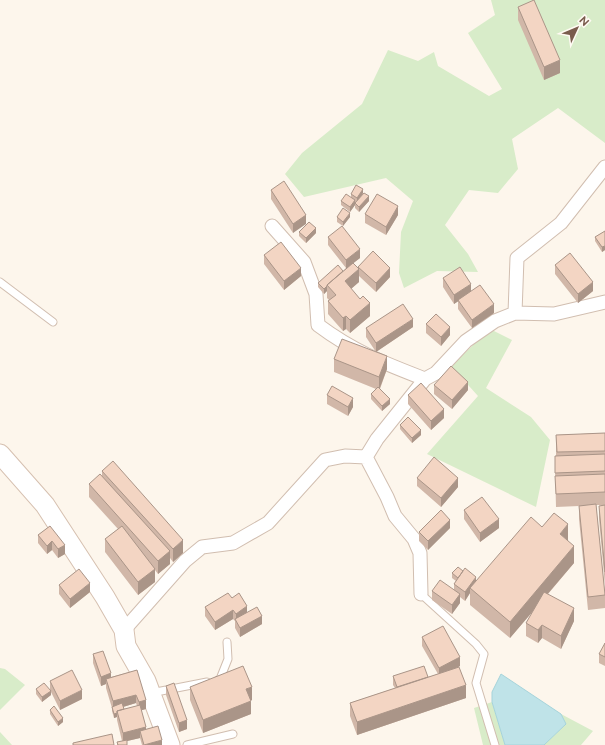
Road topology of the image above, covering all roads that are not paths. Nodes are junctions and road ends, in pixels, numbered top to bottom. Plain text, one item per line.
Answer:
1 (605, 168) edge
2 (272, 226) dead end
3 (0, 282) edge
4 (605, 302) edge
5 (514, 313) junction
6 (53, 322) dead end
7 (425, 379) junction
8 (0, 454) edge
9 (366, 457) junction
10 (420, 594) joint
11 (124, 630) junction
12 (227, 642) dead end
13 (151, 693) junction
14 (233, 734) dead end
15 (170, 745) edge
16 (187, 745) edge
17 (495, 745) edge

1 - 5 street
2 - 7 street
3 - 6 lane
4 - 5 street
5 - 7 street
7 - 9 street
8 - 11 street
9 - 10 street
9 - 11 street
10 - 17 lane
11 - 13 street
12 - 13 lane
13 - 15 street
14 - 16 lane

